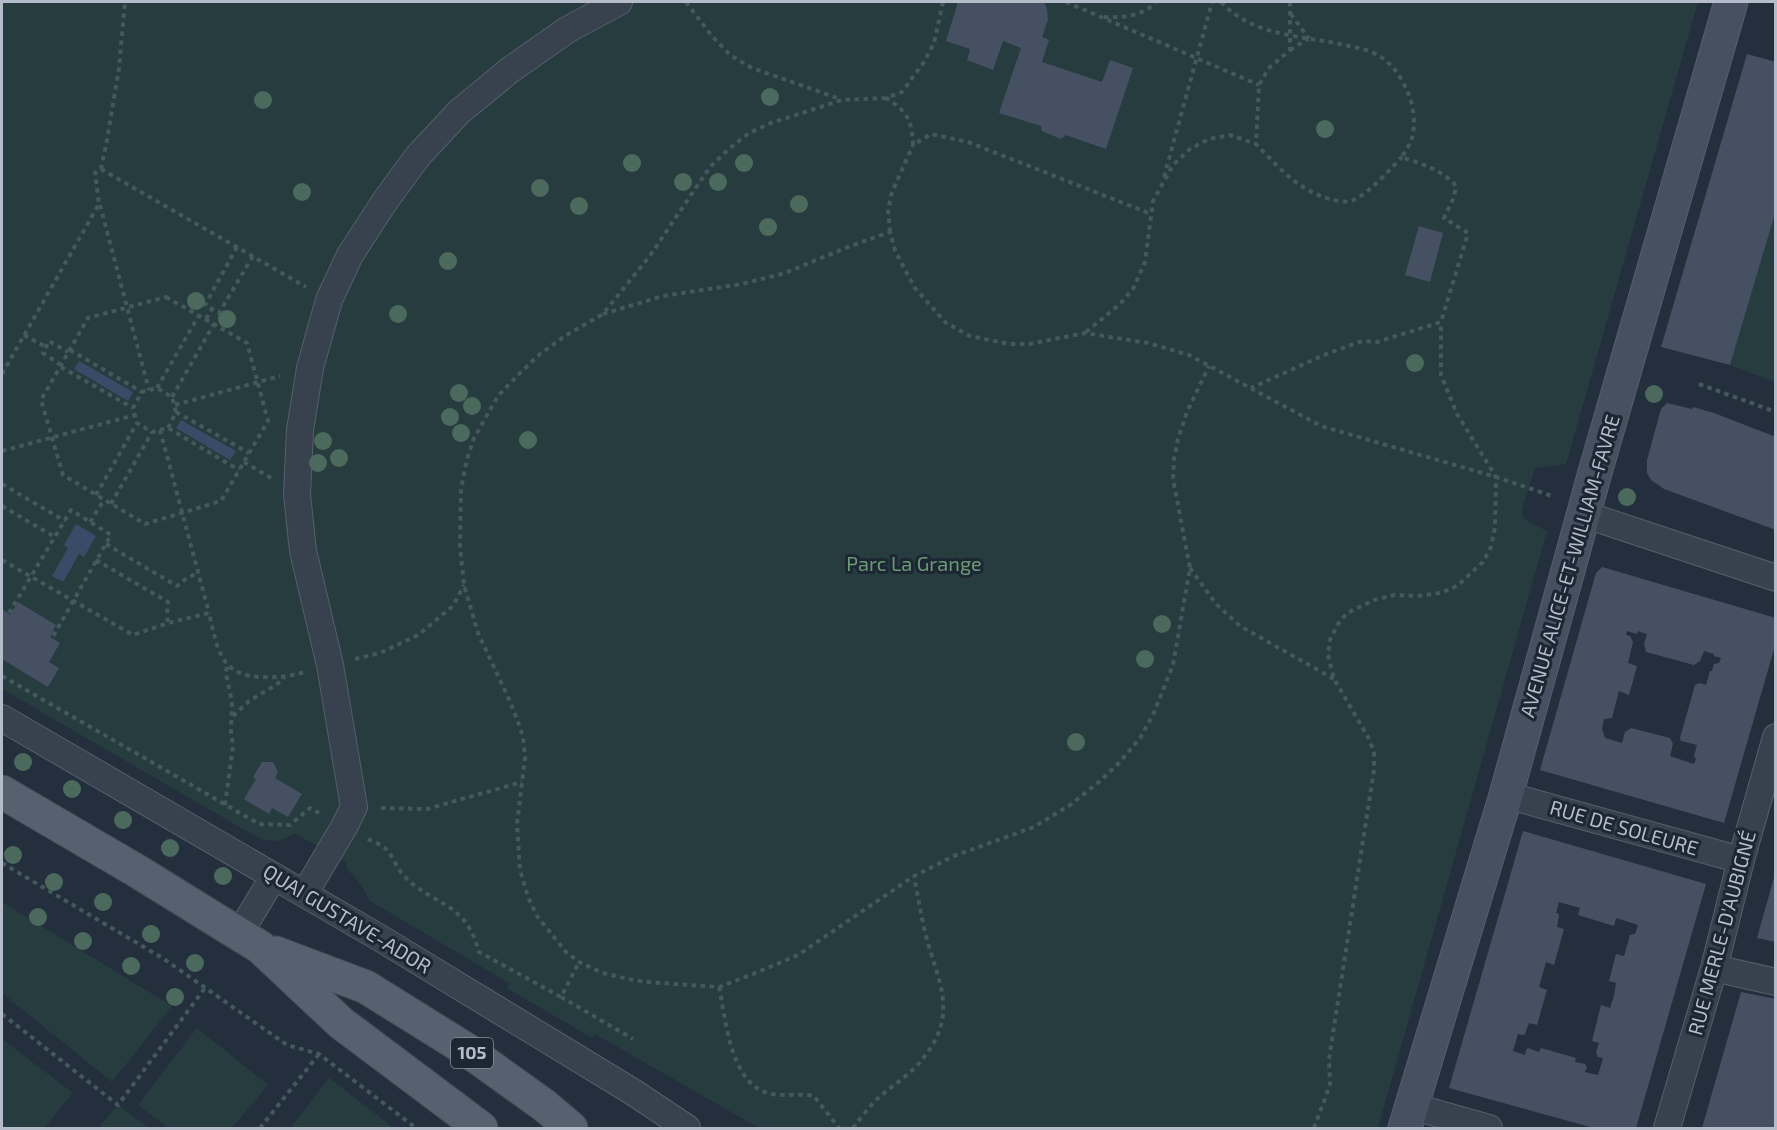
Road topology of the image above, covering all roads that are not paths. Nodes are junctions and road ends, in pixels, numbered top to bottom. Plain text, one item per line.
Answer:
1 (619, 2) edge
2 (1731, 2) edge
3 (1573, 507) junction
4 (1776, 578) edge
5 (2, 718) edge
6 (1776, 737) edge
7 (2, 792) edge
8 (1506, 795) junction
9 (1741, 860) junction
10 (274, 876) junction
11 (305, 893) junction
12 (250, 940) junction
13 (1714, 968) junction
14 (1776, 982) edge
15 (1408, 1117) edge
16 (481, 1128) edge
17 (571, 1128) edge
18 (687, 1128) edge
19 (1489, 1128) edge
20 (1667, 1128) edge

1 - 11 street
2 - 3 street, AVENUE ALICE-ET-WILLIAM-FAVRE
3 - 4 street
3 - 8 street, AVENUE ALICE-ET-WILLIAM-FAVRE
5 - 10 street, QUAI GUSTAVE-ADOR
6 - 9 street, RUE MERLE-D'AUBIGNÉ
7 - 12 main road, 105
8 - 9 street, RUE DE SOLEURE
8 - 15 street, AVENUE ALICE-ET-WILLIAM-FAVRE
9 - 13 street, RUE MERLE-D'AUBIGNÉ
10 - 11 street, QUAI GUSTAVE-ADOR
10 - 12 street
11 - 18 street, QUAI GUSTAVE-ADOR
12 - 16 main road, 105
12 - 17 main road, 105
13 - 14 street
13 - 20 street, RUE MERLE-D'AUBIGNÉ
15 - 19 street

